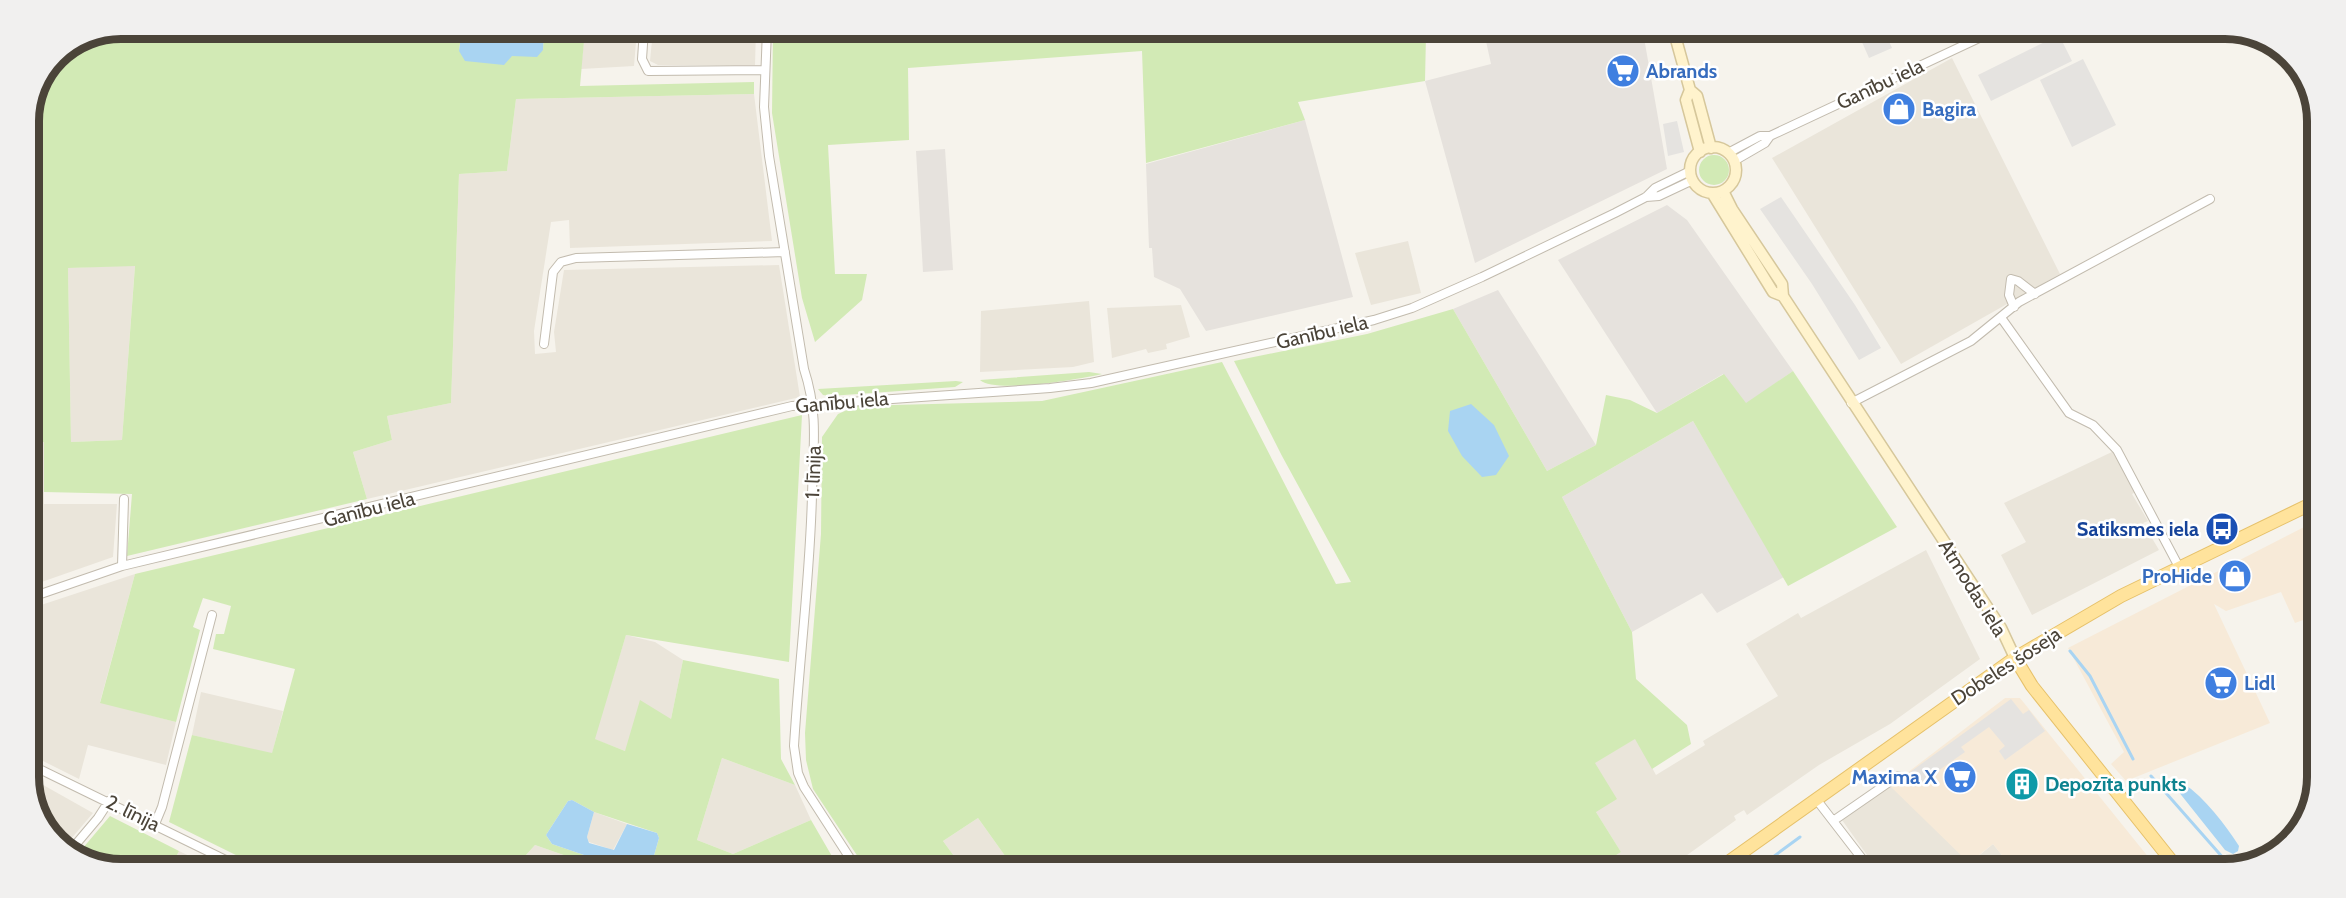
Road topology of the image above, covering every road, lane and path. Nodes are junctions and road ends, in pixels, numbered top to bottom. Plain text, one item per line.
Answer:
1 (643, 39) edge
2 (766, 39) edge
3 (1676, 39) edge
4 (1977, 39) edge
5 (764, 70) junction
6 (1690, 90) junction
7 (1711, 147) junction
8 (1700, 152) junction
9 (1731, 157) junction
10 (1691, 176) junction
11 (1724, 191) junction
12 (1712, 193) junction
13 (2210, 199) dead end
14 (785, 252) junction
15 (2035, 294) junction
16 (1783, 296) junction
17 (2014, 307) junction
18 (2001, 319) junction
19 (544, 344) dead end
20 (814, 403) junction
21 (1851, 403) junction
22 (124, 499) dead end
23 (2307, 505) edge
24 (122, 566) junction
25 (2179, 567) junction
26 (39, 595) edge
27 (212, 615) dead end
28 (2015, 658) junction
29 (39, 769) edge
30 (1898, 776) dead end
31 (1816, 799) junction
32 (109, 801) junction
33 (1833, 821) junction
34 (155, 824) junction
35 (75, 845) edge
36 (225, 859) edge
37 (850, 859) edge
38 (1733, 859) edge
39 (1862, 859) edge
40 (2170, 859) edge

1 - 5 street
2 - 5 street, 1. līnija
3 - 6 main road
4 - 9 street, Ganību iela
5 - 14 street, 1. līnija
6 - 7 main road
6 - 8 main road
7 - 8 main road
7 - 9 main road
8 - 10 main road
9 - 11 main road
10 - 12 main road
10 - 20 street, Ganību iela
11 - 12 main road
11 - 16 main road, Atmodas iela
12 - 16 main road, Atmodas iela
13 - 15 street
14 - 19 street
14 - 20 street, 1. līnija
15 - 17 street
15 - 17 street
16 - 21 main road, Atmodas iela
17 - 18 street
18 - 21 street
18 - 25 street
20 - 24 street, Ganību iela
20 - 37 street, 1. līnija
21 - 28 main road, Atmodas iela
22 - 24 street
23 - 25 main road, Dobeles šoseja
24 - 26 street, Ganību iela
25 - 28 main road, Dobeles šoseja
27 - 34 street
28 - 31 main road, Dobeles šoseja
28 - 40 main road, Atmodas iela
29 - 32 street, 2. līnija
30 - 33 street
31 - 33 street
31 - 38 main road, Dobeles šoseja
32 - 34 street, 2. līnija
32 - 35 street
33 - 39 street
34 - 36 street, 2. līnija

